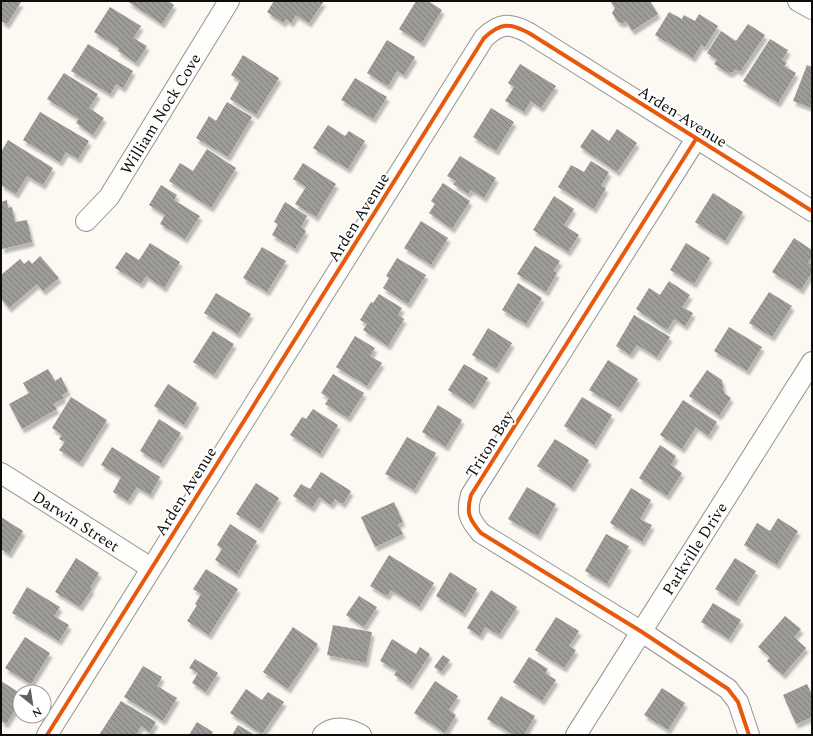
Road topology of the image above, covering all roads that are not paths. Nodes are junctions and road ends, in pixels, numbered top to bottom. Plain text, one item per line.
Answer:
1 (229, 1) edge
2 (798, 1) edge
3 (812, 9) edge
4 (696, 139) junction
5 (812, 211) edge
6 (86, 221) dead end
7 (812, 362) edge
8 (1, 473) edge
9 (150, 568) junction
10 (642, 632) junction
11 (47, 735) edge
12 (323, 735) edge
13 (361, 735) edge
14 (576, 735) edge
15 (749, 735) edge

1 - 6 street, William Nock Cove
2 - 3 street
4 - 5 street, Arden Avenue
4 - 9 street, Arden Avenue
4 - 10 street, Triton Bay
7 - 10 street, Parkville Drive
8 - 9 street, Darwin Street
9 - 11 street, Arden Avenue
10 - 14 street, Parkville Drive
10 - 15 street, Triton Bay
12 - 13 street

